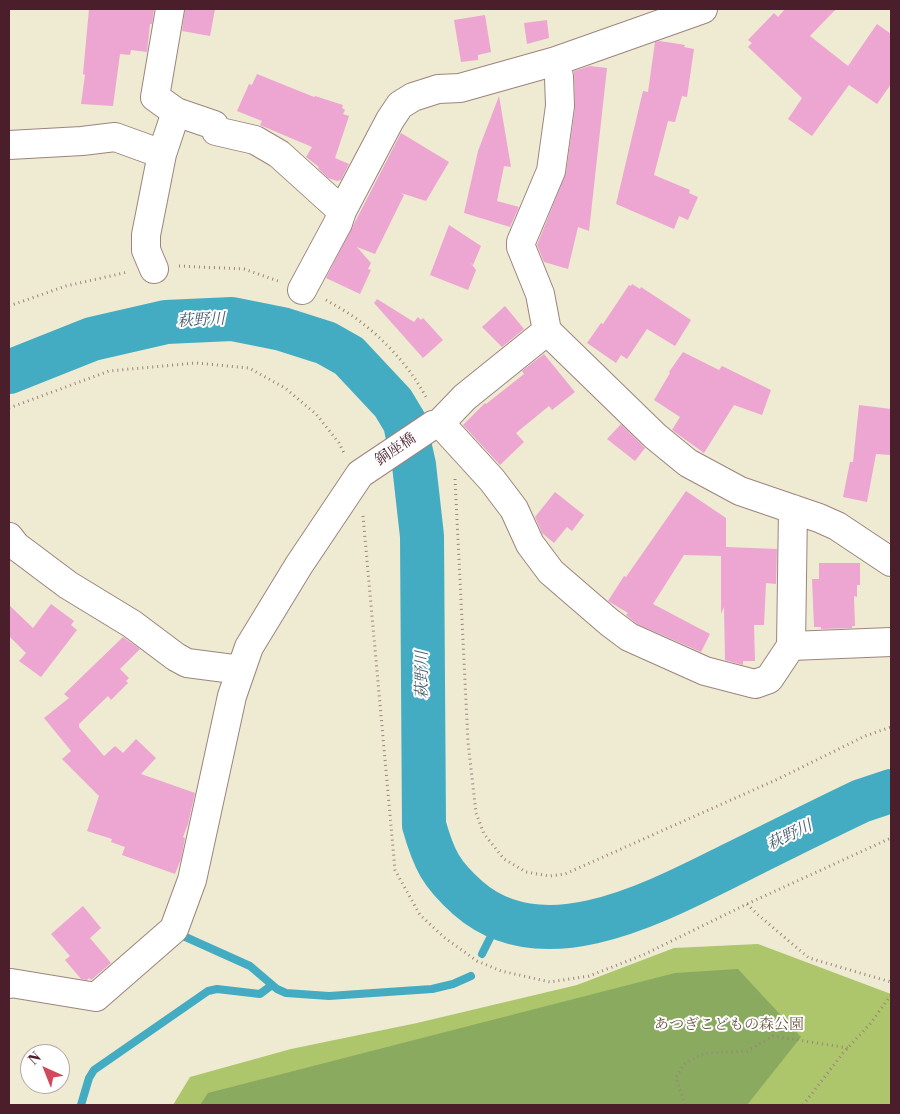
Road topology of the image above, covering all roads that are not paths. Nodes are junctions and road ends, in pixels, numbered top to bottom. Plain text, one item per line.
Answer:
1 (170, 9) edge
2 (703, 9) edge
3 (556, 61) junction
4 (176, 112) junction
5 (9, 145) edge
6 (162, 154) junction
7 (342, 211) junction
8 (154, 269) road end
9 (302, 290) road end
10 (547, 331) junction
11 (437, 424) junction
12 (792, 509) junction
13 (9, 537) edge
14 (891, 562) edge
15 (891, 642) edge
16 (791, 646) junction
17 (241, 670) junction
18 (9, 984) edge

1 - 4 street
2 - 3 street
3 - 7 street
3 - 10 street
4 - 6 street
4 - 7 street
5 - 6 street
6 - 8 street
7 - 9 street
10 - 11 street, 銅座橋
10 - 12 street
11 - 16 street
11 - 17 street, 銅座橋
12 - 14 street
12 - 16 street
13 - 17 street
15 - 16 street
17 - 18 street

